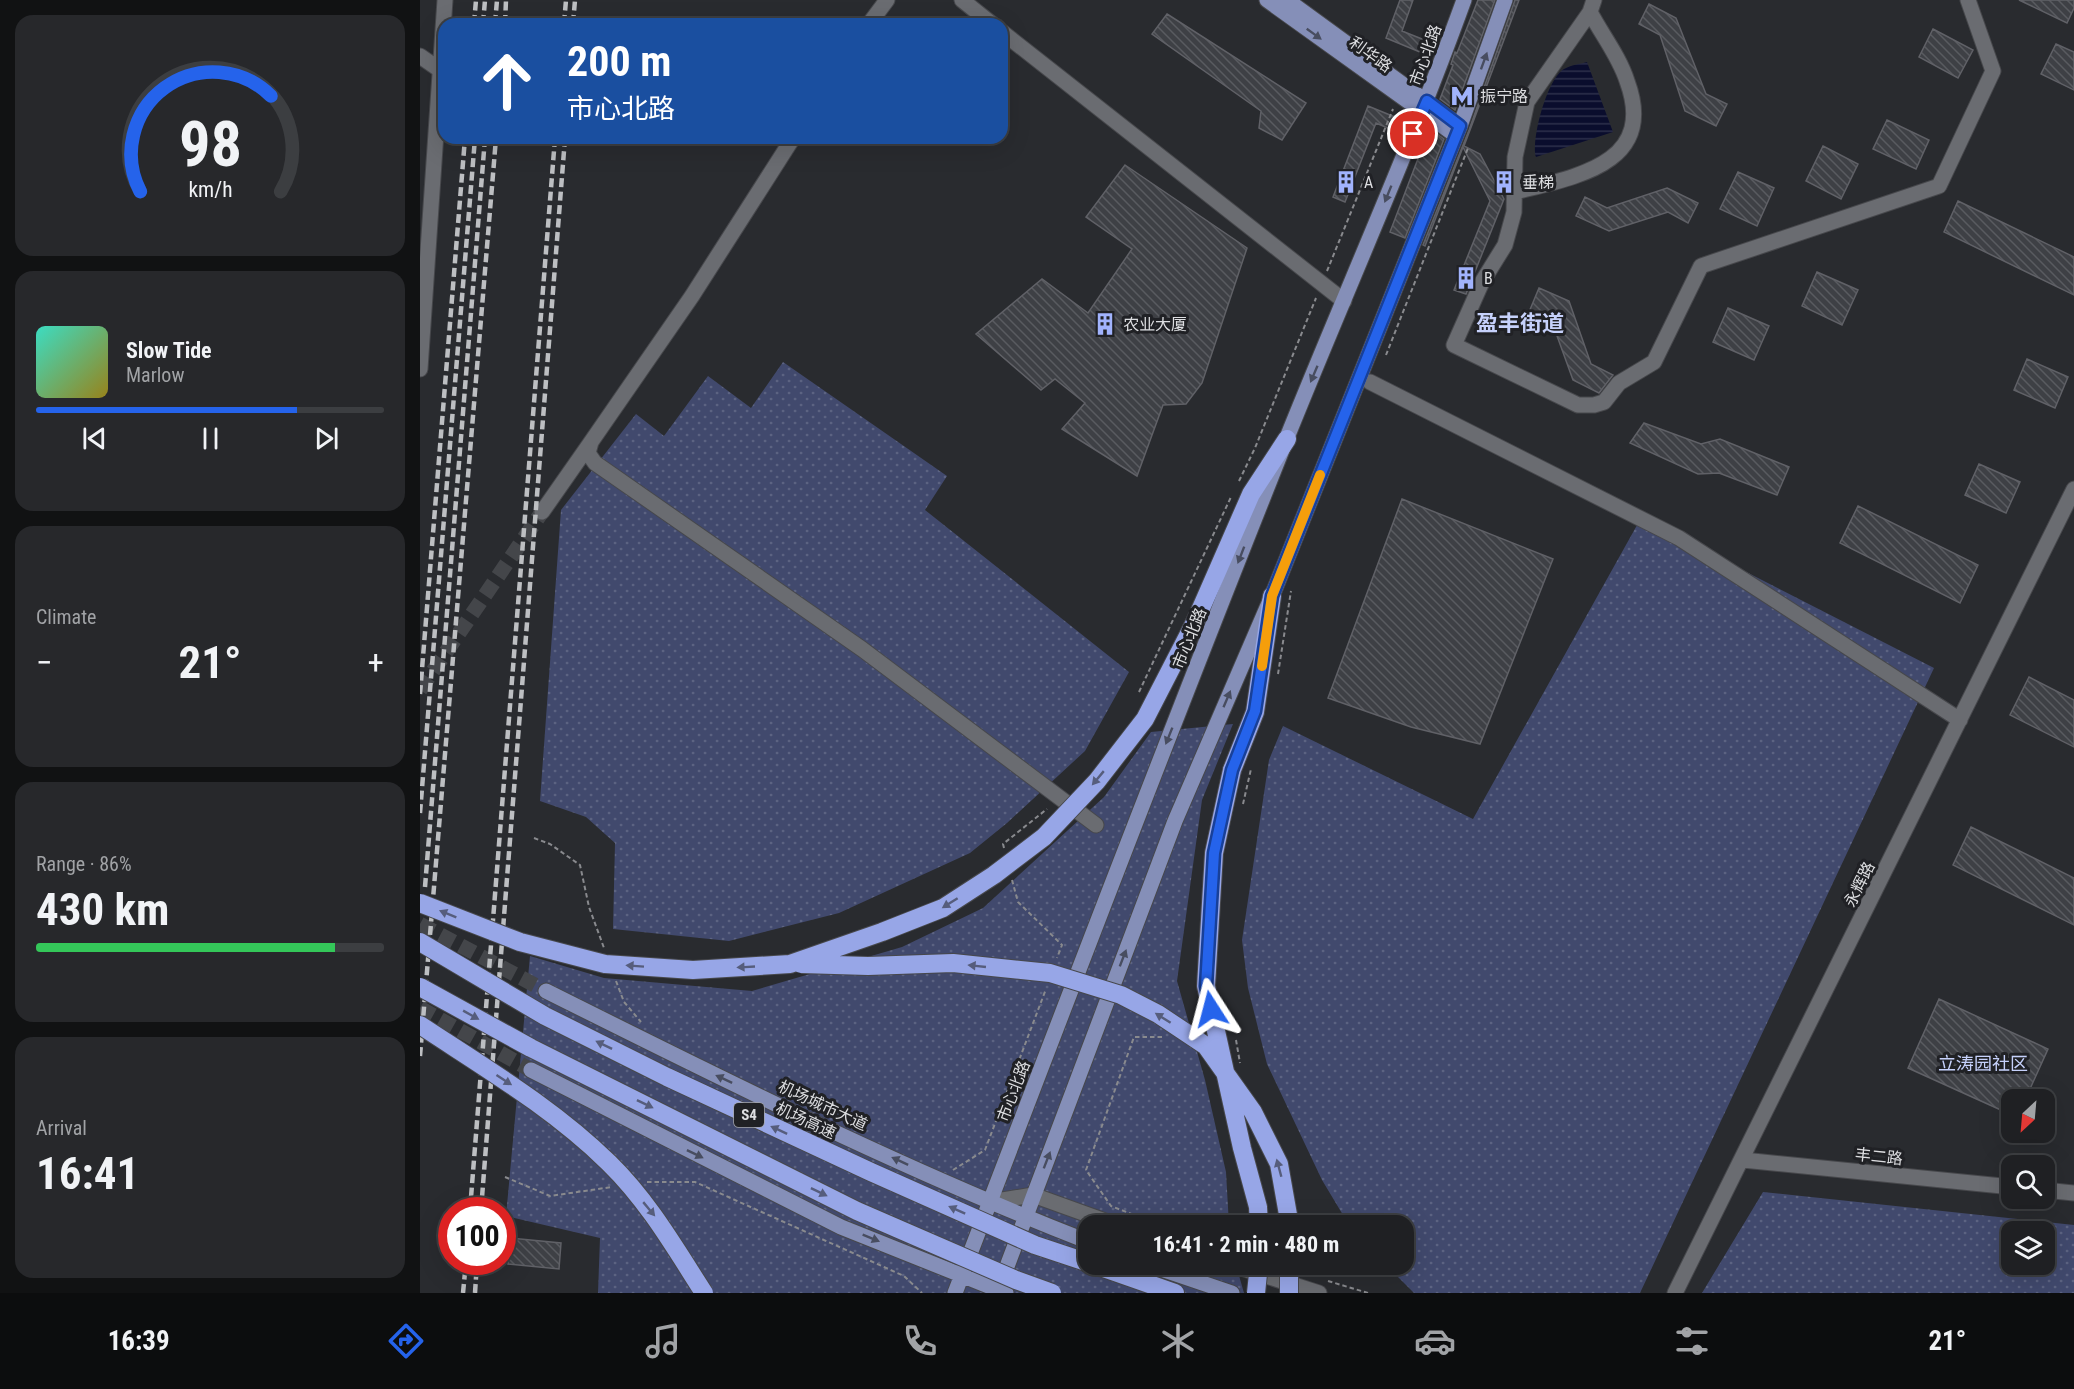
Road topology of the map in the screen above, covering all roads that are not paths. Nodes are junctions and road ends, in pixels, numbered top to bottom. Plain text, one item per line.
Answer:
1 (445, 0) edge
2 (887, 0) edge
3 (962, 0) edge
4 (1267, 0) edge
5 (1287, 0) edge
6 (1464, 0) edge
7 (1505, 0) edge
8 (1968, 0) edge
9 (1592, 6) edge
10 (444, 18) edge
11 (874, 18) edge
12 (984, 18) edge
13 (1008, 37) edge
14 (420, 56) edge
15 (438, 69) edge
16 (438, 98) edge
17 (1425, 107) junction
18 (1458, 131) junction
19 (789, 144) edge
20 (1515, 192) junction
21 (1344, 301) junction
22 (421, 334) edge
23 (420, 369) edge
24 (1372, 383) road end
25 (1287, 439) junction
26 (591, 442) junction
27 (2074, 489) edge
28 (542, 512) tunnel mouth
29 (1272, 596) junction
30 (1960, 720) junction
31 (1095, 825) dead end
32 (420, 903) edge
33 (420, 942) edge
34 (790, 964) junction
35 (420, 987) edge
36 (546, 991) tunnel mouth
37 (420, 1025) edge
38 (531, 1070) tunnel mouth
39 (1743, 1160) junction
40 (2001, 1186) edge
41 (2055, 1191) edge
42 (2074, 1193) edge
43 (1034, 1195) junction
44 (990, 1202) junction
45 (1089, 1215) edge
46 (1258, 1215) edge
47 (1288, 1215) edge
48 (1025, 1217) junction
49 (1078, 1238) edge
50 (1078, 1260) edge
51 (962, 1275) junction
52 (1122, 1275) edge
53 (1179, 1275) edge
54 (1258, 1275) edge
55 (1263, 1275) edge
56 (1289, 1275) edge
57 (1001, 1292) edge
58 (704, 1293) edge
59 (955, 1293) edge
60 (1052, 1293) edge
61 (1174, 1293) edge
62 (1232, 1293) edge
63 (1256, 1293) edge
64 (1289, 1293) edge
65 (1319, 1293) edge
66 (1675, 1293) edge

1 - 10 street
2 - 11 street
3 - 12 street
4 -> 17 main road, 利华路
5 - 17 main road, 利华路
6 - 17 main road, 市心北路
18 -> 7 main road
8 - 20 street
9 - 20 street
9 - 20 street
13 - 21 street
14 - 15 street
16 - 22 street
17 - 18 main road, 利华路
17 -> 21 main road, 市心北路
18 - 29 main road
19 - 26 street
21 -> 25 main road, 市心北路
22 - 23 street
24 - 30 street
25 -> 34 highway, bridge
25 -> 44 main road, 市心北路
26 - 28 street
26 - 31 street
27 - 30 street, 永辉路
43 -> 29 main road
29 - 46 highway, bridge
30 - 39 street, 永辉路
34 -> 32 highway, bridge
50 -> 33 highway, 机场高速 / S4, bridge
47 -> 34 highway, bridge
35 -> 60 highway, S4, bridge
44 -> 36 main road, 机场城市大道
37 -> 58 highway, bridge
38 -> 51 main road
39 - 40 street, 丰二路
39 - 66 street, 永辉路
41 - 42 street
43 - 44 street
43 - 45 street
43 - 48 main road
44 - 48 main road, 机场城市大道
44 - 51 main road, 市心北路
48 - 49 main road, 机场城市大道
48 - 57 main road
51 - 57 main road
51 - 59 main road, 市心北路
52 - 61 highway, 机场高速 / S4
53 - 62 main road
54 - 63 highway, bridge
55 - 65 street
56 - 64 highway, bridge

